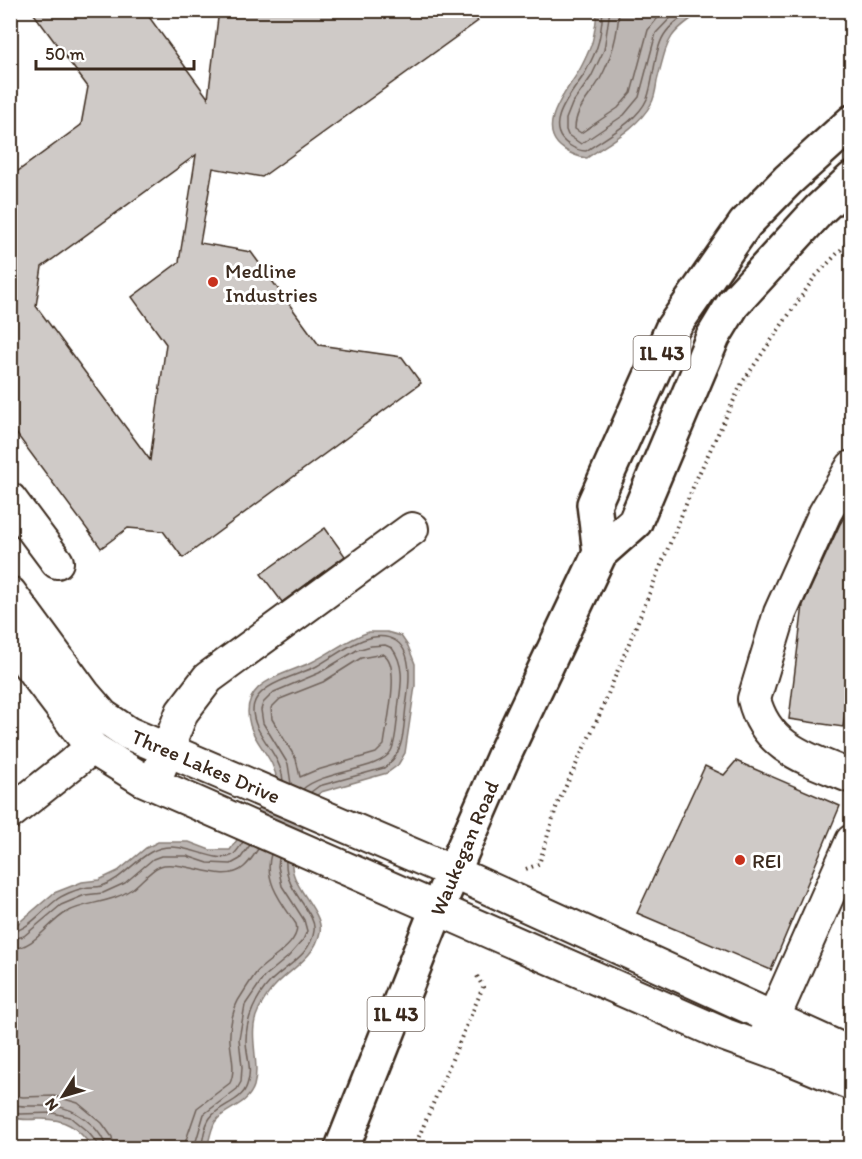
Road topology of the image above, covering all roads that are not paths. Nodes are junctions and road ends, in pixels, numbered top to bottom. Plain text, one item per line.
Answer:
1 (852, 122) edge
2 (852, 179) edge
3 (852, 467) edge
4 (10, 499) edge
5 (412, 529) dead end
6 (600, 552) junction
7 (57, 562) dead end
8 (10, 593) edge
9 (10, 640) edge
10 (92, 748) junction
11 (168, 750) junction
12 (852, 777) edge
13 (153, 784) junction
14 (10, 813) edge
15 (852, 841) edge
16 (453, 872) junction
17 (437, 909) junction
18 (774, 1017) junction
19 (761, 1047) junction
20 (852, 1054) edge
21 (852, 1084) edge
22 (342, 1149) edge

1 - 6 main road, IL 43
2 - 6 main road, Waukegan Road / IL 43
3 - 12 street
4 - 7 street
5 - 11 street
6 - 16 main road, Waukegan Road / IL 43
8 - 11 street, Three Lakes Drive
9 - 10 street, Three Lakes Drive
10 - 13 street, Three Lakes Drive
10 - 14 street
11 - 13 street
11 - 16 street, Three Lakes Drive
13 - 17 street, Three Lakes Drive
15 - 18 street
16 - 17 main road, Waukegan Road / IL 43
16 - 18 street, Three Lakes Drive
17 - 19 street, Three Lakes Drive
17 - 22 main road, Waukegan Road / IL 43
18 - 19 street
18 - 20 street, Three Lakes Drive
19 - 21 street, Three Lakes Drive

